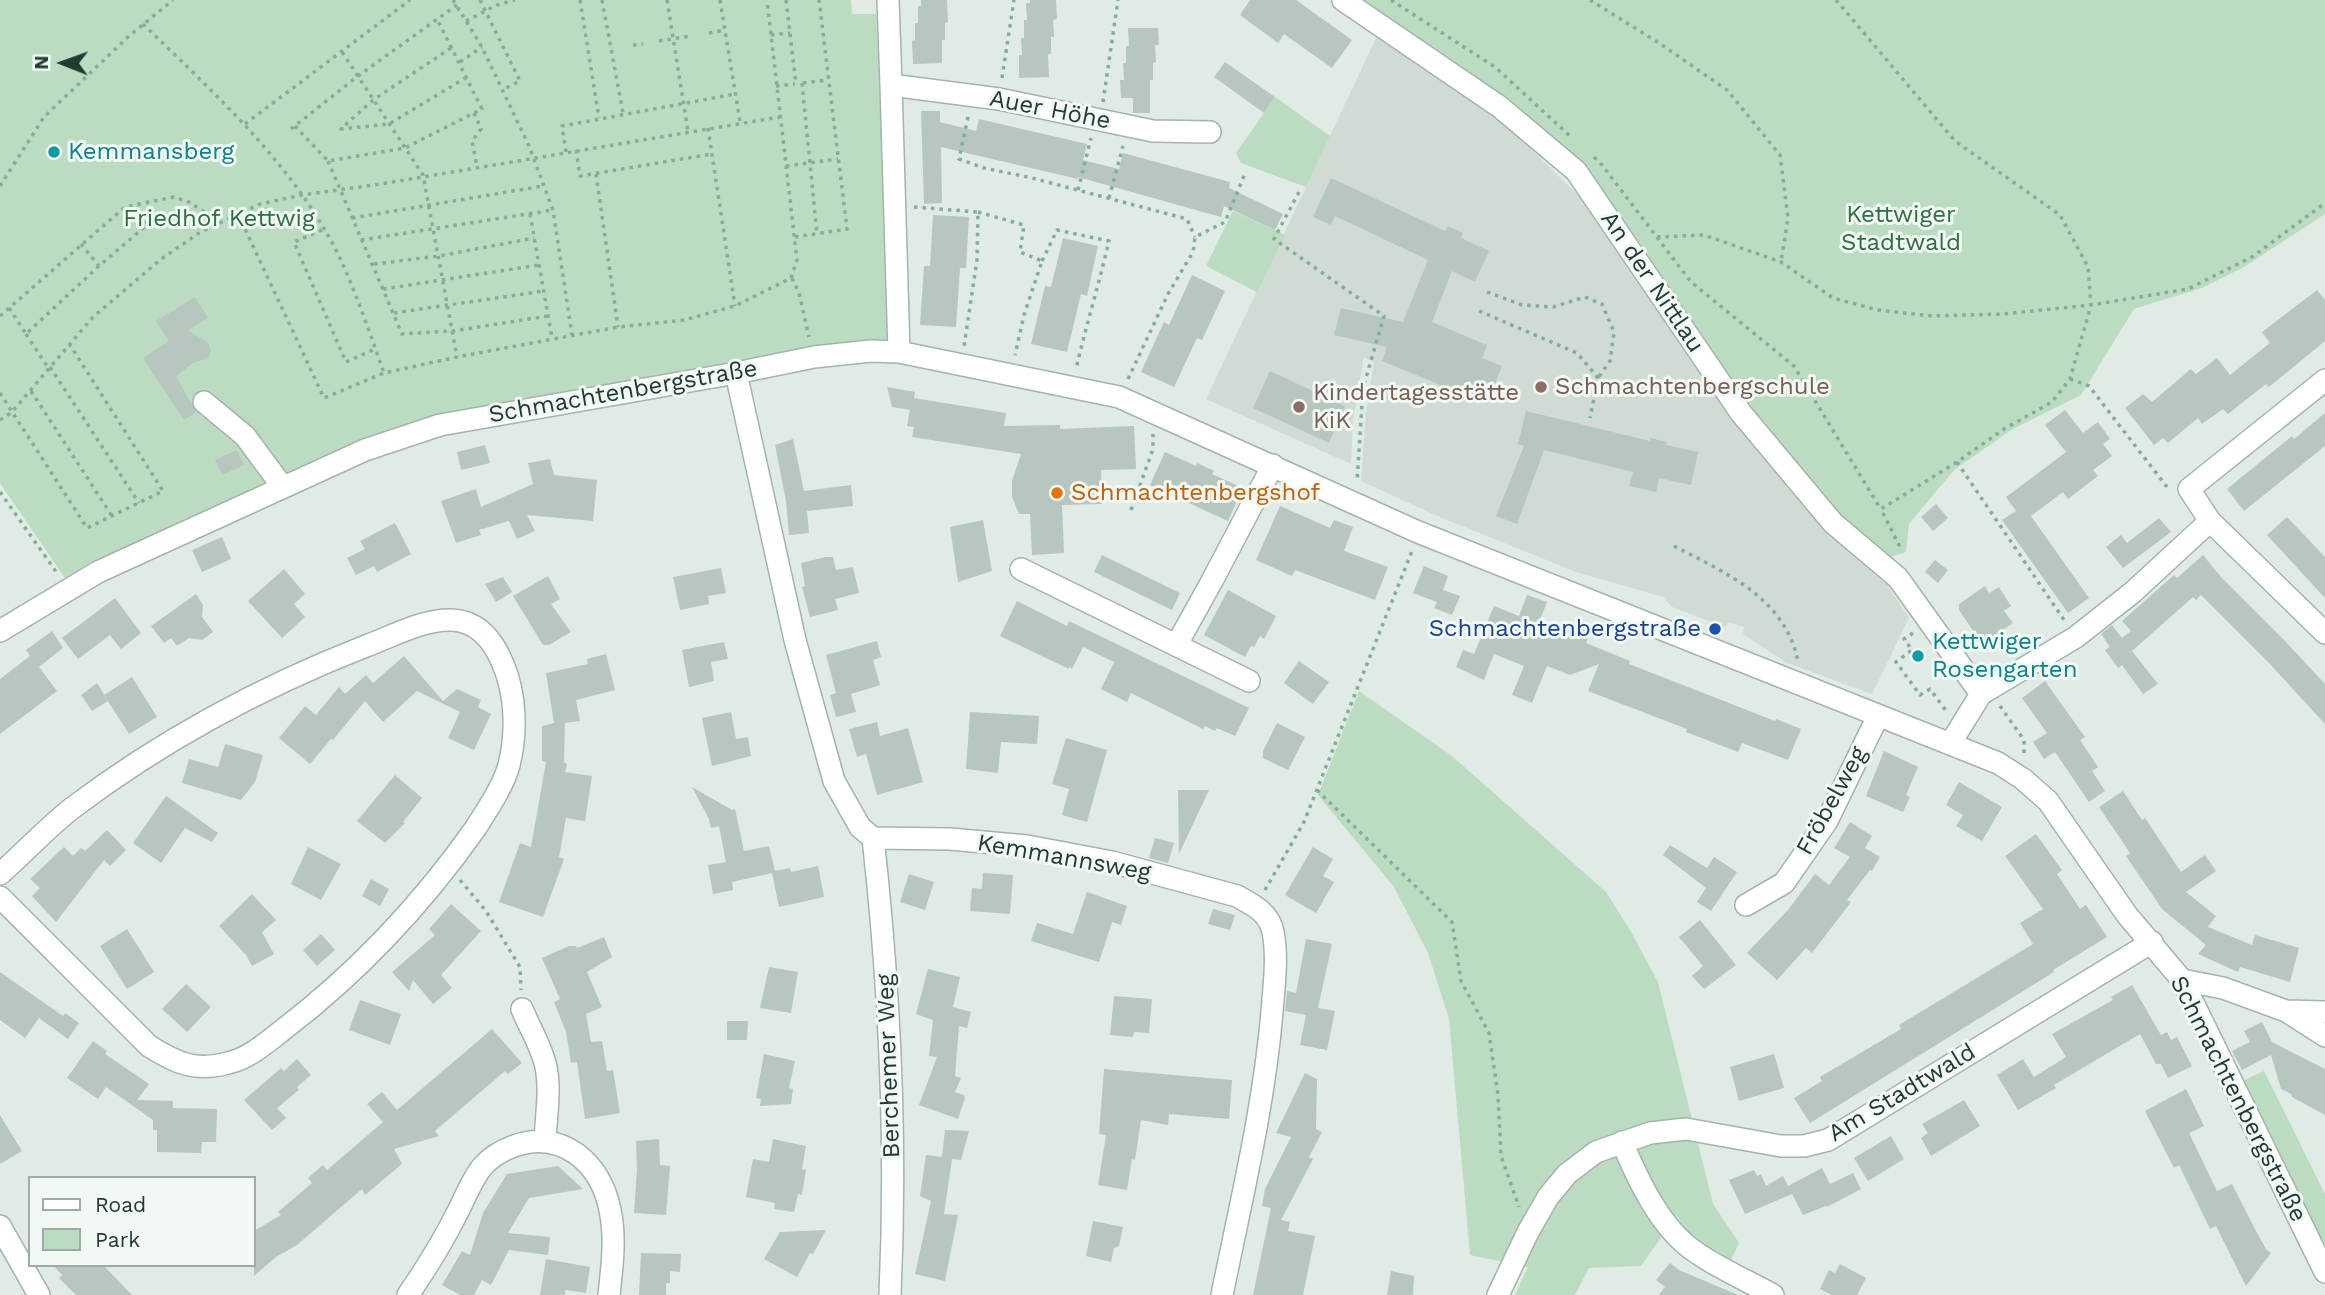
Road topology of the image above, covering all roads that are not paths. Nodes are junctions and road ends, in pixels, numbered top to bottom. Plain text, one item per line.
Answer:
1 (888, 0) edge
2 (1343, 0) edge
3 (891, 85) junction
4 (1210, 132) dead end
5 (899, 352) junction
6 (736, 373) junction
7 (2325, 380) edge
8 (204, 402) dead end
9 (1273, 465) junction
10 (282, 486) junction
11 (2210, 521) junction
12 (1021, 569) dead end
13 (0, 631) edge
14 (2325, 633) edge
15 (1177, 644) junction
16 (1249, 681) dead end
17 (1981, 694) junction
18 (1878, 716) junction
19 (1950, 744) junction
20 (873, 838) junction
21 (0, 874) edge
22 (0, 897) edge
23 (1746, 905) dead end
24 (2152, 942) junction
25 (2182, 980) junction
26 (522, 1009) road end
27 (2286, 1011) junction
28 (2325, 1012) edge
29 (2325, 1036) edge
30 (545, 1141) junction
31 (1622, 1142) junction
32 (0, 1226) edge
33 (2325, 1272) edge
34 (39, 1295) edge
35 (408, 1295) edge
36 (609, 1295) edge
37 (890, 1295) edge
38 (1222, 1295) edge
39 (1498, 1295) edge
40 (1773, 1295) edge

1 - 3 street
2 - 17 street, An der Nittlau
3 - 4 street, Auer Höhe
3 - 5 street
5 - 6 street, Schmachtenbergstraße
5 - 9 street, Schmachtenbergstraße
6 - 10 street, Schmachtenbergstraße
6 - 20 street
7 - 11 street
8 - 10 street
9 - 15 street
9 - 18 street, Schmachtenbergstraße
10 - 13 street, Schmachtenbergstraße
11 - 14 street
11 - 17 street
12 - 15 street
15 - 16 street
17 - 19 street
18 - 19 street, Schmachtenbergstraße
18 - 23 street, Fröbelweg
19 - 24 street, Schmachtenbergstraße
20 - 37 street, Berchemer Weg
20 - 38 street, Kemmannsweg
21 - 22 street
24 - 25 street, Schmachtenbergstraße
24 - 31 street, Am Stadtwald
25 - 27 street
25 - 33 street, Schmachtenbergstraße
26 - 30 street
27 - 28 street
27 - 29 street
30 - 35 street
30 - 36 street
31 - 39 street, Am Stadtwald
31 - 40 street
32 - 34 street

